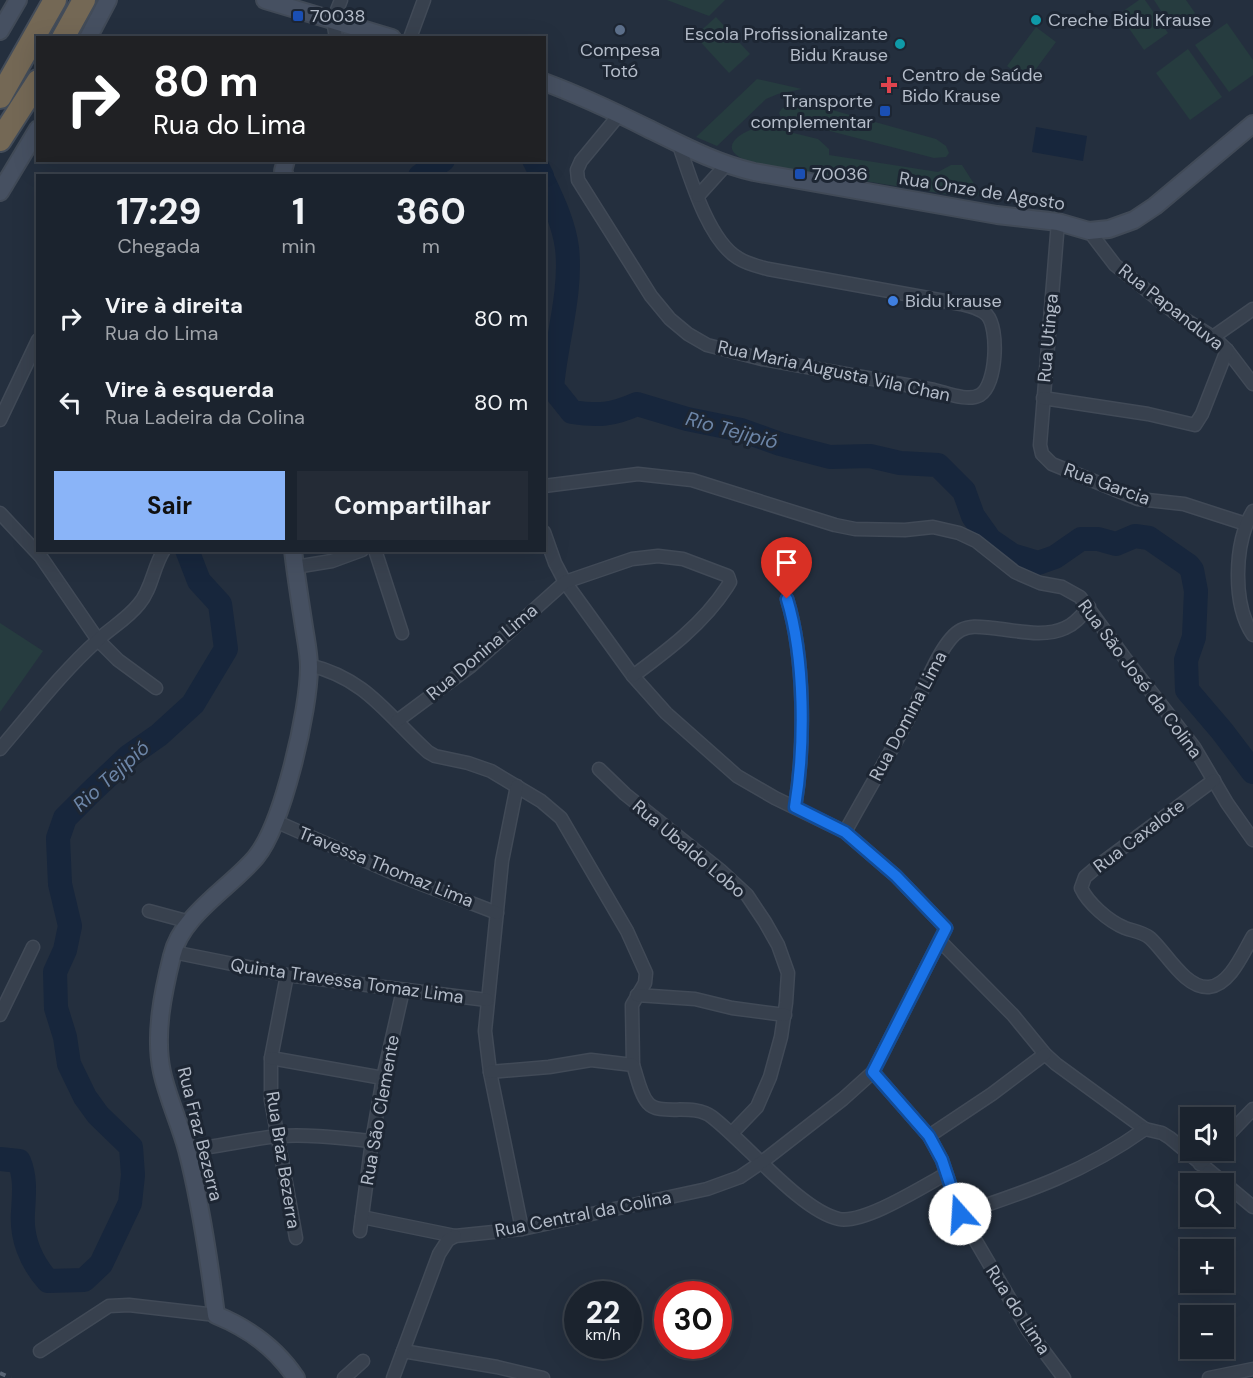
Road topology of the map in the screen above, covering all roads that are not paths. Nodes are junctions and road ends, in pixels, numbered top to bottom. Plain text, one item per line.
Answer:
1 (18, 0) edge
2 (55, 0) edge
3 (84, 0) edge
4 (108, 0) edge
5 (265, 0) edge
6 (341, 0) edge
7 (424, 0) edge
8 (333, 20) junction
9 (0, 31) edge
10 (64, 36) edge
11 (89, 36) edge
12 (336, 36) edge
13 (385, 36) edge
14 (411, 36) edge
15 (546, 83) edge
16 (36, 84) edge
17 (0, 98) edge
18 (619, 115) junction
19 (1253, 124) edge
20 (36, 132) edge
21 (0, 140) edge
22 (679, 145) junction
23 (726, 165) junction
24 (0, 192) edge
25 (698, 196) junction
26 (1058, 222) junction
27 (1089, 231) junction
28 (1253, 309) edge
29 (1213, 337) junction
30 (36, 344) edge
31 (1227, 350) junction
32 (1253, 384) edge
33 (1044, 398) junction
34 (0, 420) edge
35 (1042, 454) joint
36 (546, 486) edge
37 (1253, 511) edge
38 (0, 513) edge
39 (1245, 524) junction
40 (546, 537) edge
41 (36, 552) edge
42 (36, 552) edge
43 (163, 552) edge
44 (357, 552) edge
45 (376, 552) edge
46 (294, 559) edge
47 (565, 582) junction
48 (787, 599) dead end
49 (1089, 607) junction
50 (402, 633) dead end
51 (1253, 635) edge
52 (98, 640) junction
53 (309, 665) junction
54 (633, 676) junction
55 (156, 688) dead end
56 (397, 721) junction
57 (0, 749) edge
58 (598, 769) dead end
59 (1214, 780) junction
60 (517, 786) junction
61 (795, 807) junction
62 (275, 821) junction
63 (845, 832) junction
64 (1253, 840) edge
65 (149, 911) dead end
66 (497, 913) junction
67 (190, 922) junction
68 (1253, 936) edge
69 (940, 941) junction
70 (33, 947) dead end
71 (173, 952) junction
72 (287, 975) junction
73 (402, 990) junction
74 (636, 995) junction
75 (487, 1000) junction
76 (0, 1015) edge
77 (785, 1015) junction
78 (1045, 1054) junction
79 (271, 1058) junction
80 (633, 1065) junction
81 (490, 1072) junction
82 (873, 1072) junction
83 (383, 1078) junction
84 (1253, 1109) edge
85 (1145, 1129) junction
86 (1234, 1129) edge
87 (732, 1133) junction
88 (277, 1136) junction
89 (929, 1136) junction
90 (372, 1141) junction
91 (187, 1150) junction
92 (1203, 1161) edge
93 (762, 1162) junction
94 (1200, 1164) junction
95 (946, 1174) junction
96 (1253, 1207) edge
97 (960, 1214) junction
98 (362, 1217) junction
99 (522, 1229) junction
100 (360, 1232) dead end
101 (455, 1236) junction
102 (296, 1238) dead end
103 (216, 1315) junction
104 (403, 1351) junction
105 (40, 1352) dead end
106 (363, 1361) dead end
107 (1253, 1369) edge
108 (496, 1373) edge
109 (296, 1378) edge
110 (344, 1378) edge
111 (393, 1378) edge
112 (543, 1378) edge
113 (1064, 1378) edge
114 (1209, 1378) edge

1 - 9 street
2 - 17 highway
3 - 10 highway
4 - 11 street
5 - 8 street
6 - 8 street
7 - 14 street
8 - 12 street
8 - 13 street
15 - 18 street, Rua Onze de Agosto
16 - 21 highway
18 - 22 street, Rua Onze de Agosto
18 - 25 street, Rua Maria Augusta Vila Chan
19 - 27 street, Rua Onze de Agosto
20 - 24 street
22 - 23 street, Rua Onze de Agosto
22 - 25 street
23 - 25 street
23 - 26 street, Rua Onze de Agosto
26 - 27 street, Rua Onze de Agosto
26 - 33 street, Rua Utinga
27 - 29 street, Rua Papanduva
28 - 29 street
29 - 31 street, Rua Papanduva
30 - 34 street
31 - 32 street, Rua Papanduva
31 - 33 street
33 - 35 street, Rua Utinga
35 - 39 street, Rua Garcia
36 - 49 street, Rua São José da Colina
37 - 39 street
38 - 42 street
39 - 51 street
40 - 47 street
41 - 52 street
43 - 52 street
44 - 46 street
45 - 50 street
46 - 53 street, Rua Fraz Bezerra
47 - 54 street
47 - 54 street
47 - 56 street, Rua Donina Lima
48 - 61 street
49 - 59 street, Rua São José da Colina
49 - 63 street, Rua Domina Lima
52 - 55 street
52 - 57 street
53 - 56 street
53 - 62 street, Rua Fraz Bezerra
54 - 61 street
56 - 60 street
58 - 77 street, Rua Ubaldo Lobo
59 - 64 street, Rua São José da Colina
59 - 68 street, Rua Caxalote
60 - 66 street
60 - 74 street
61 - 63 street
62 - 66 street, Travessa Thomaz Lima
62 - 67 street, Rua Fraz Bezerra
63 - 69 street
65 - 67 street
66 - 75 street
67 - 71 street, Rua Fraz Bezerra
69 - 78 street
69 - 82 street
70 - 76 street
71 - 72 street, Quinta Travessa Tomaz Lima
71 - 91 street, Rua Fraz Bezerra
72 - 73 street, Quinta Travessa Tomaz Lima
72 - 79 street, Rua Braz Bezerra
73 - 75 street, Quinta Travessa Tomaz Lima
73 - 83 street, Rua São Clemente
74 - 77 street
74 - 80 street
75 - 81 street
77 - 87 street, Rua Ubaldo Lobo
78 - 85 street
78 - 89 street
79 - 83 street
79 - 88 street, Rua Braz Bezerra
80 - 81 street
80 - 87 street
81 - 99 street
82 - 89 street, Rua do Lima
82 - 93 street, Rua Central da Colina
83 - 90 street, Rua São Clemente
84 - 86 street
85 - 94 street
85 - 97 street
87 - 93 street
88 - 90 street
88 - 91 street
88 - 102 street, Rua Braz Bezerra
89 - 95 street, Rua do Lima
90 - 98 street, Rua São Clemente
91 - 103 street, Rua Fraz Bezerra
92 - 94 street
93 - 95 street
93 - 99 street, Rua Central da Colina
94 - 96 street
95 - 97 street, Rua do Lima
97 - 113 street, Rua do Lima
98 - 100 street, Rua São Clemente
98 - 101 street, Rua Central da Colina
99 - 101 street, Rua Central da Colina
101 - 104 street
103 - 105 street
103 - 109 street
104 - 108 street
104 - 111 street
106 - 110 street
107 - 114 street
108 - 112 street

